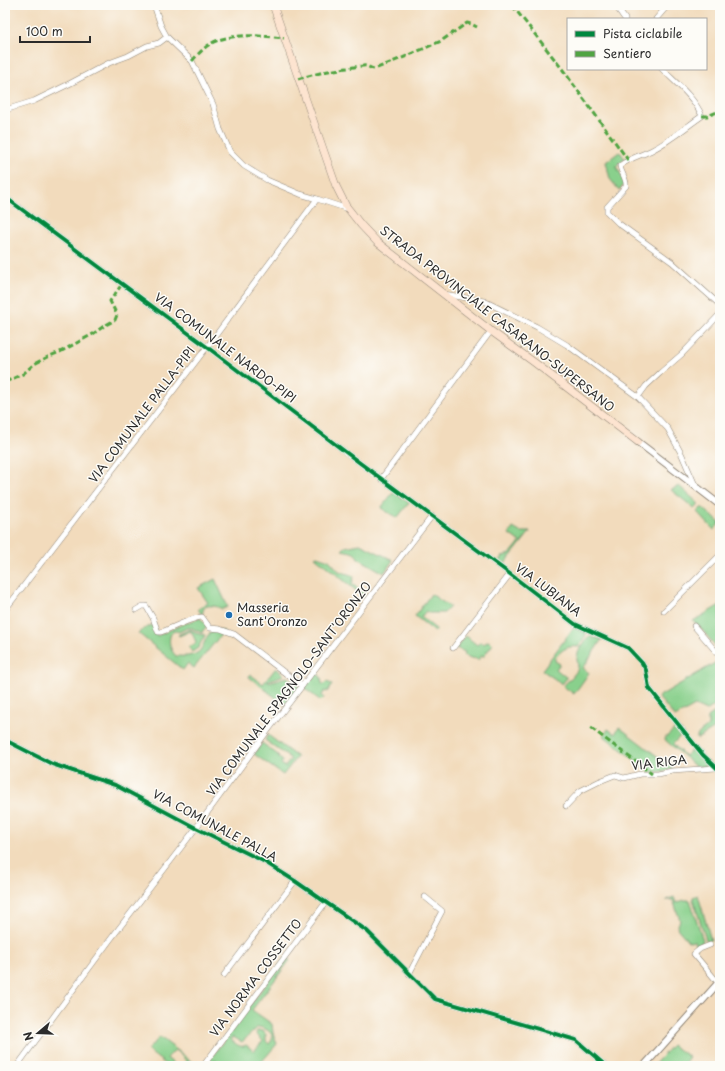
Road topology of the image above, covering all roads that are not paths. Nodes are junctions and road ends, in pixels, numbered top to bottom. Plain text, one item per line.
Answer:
1 (154, 5) edge
2 (273, 5) edge
3 (615, 5) edge
4 (668, 5) edge
5 (624, 18) edge
6 (657, 18) edge
7 (167, 37) junction
8 (663, 70) edge
9 (5, 110) edge
10 (5, 197) edge
11 (317, 199) junction
12 (348, 209) junction
13 (444, 294) junction
14 (720, 305) edge
15 (720, 314) edge
16 (491, 331) junction
17 (207, 347) junction
18 (638, 397) junction
19 (638, 442) joint
20 (381, 479) junction
21 (695, 486) junction
22 (720, 505) edge
23 (432, 516) junction
24 (720, 555) edge
25 (510, 574) junction
26 (5, 610) edge
27 (136, 610) dead end
28 (664, 611) dead end
29 (694, 626) dead end
30 (453, 648) dead end
31 (719, 653) edge
32 (302, 686) junction
33 (5, 740) edge
34 (719, 768) edge
35 (566, 806) dead end
36 (196, 828) junction
37 (294, 881) junction
38 (425, 897) dead end
39 (326, 902) junction
40 (710, 945) dead end
41 (409, 974) junction
42 (224, 975) dead end
43 (719, 983) edge
44 (17, 1066) edge
45 (203, 1066) edge
46 (606, 1066) edge
47 (644, 1066) edge

1 - 7 street
2 - 12 main road, STRADA PROVINCIALE CASARANO-SUPERSANO
3 - 5 street
4 - 6 street
7 - 9 street
7 - 11 street
8 - 14 street
10 - 17 street, VIA COMUNALE NARDO-PIPI
11 - 12 street
11 - 17 street, VIA COMUNALE PALLA-PIPI
12 - 13 main road, STRADA PROVINCIALE CASARANO-SUPERSANO
13 - 16 main road, STRADA PROVINCIALE CASARANO-SUPERSANO
13 - 18 street
15 - 18 street
16 - 19 main road, STRADA PROVINCIALE CASARANO-SUPERSANO
16 - 20 street
17 - 20 street, VIA COMUNALE NARDO-PIPI
17 - 26 street, VIA COMUNALE PALLA-PIPI
18 - 21 street
19 - 21 street
20 - 23 street, VIA COMUNALE NARDO-PIPI
21 - 22 street
23 - 25 street, VIA LUBIANA
23 - 32 street, VIA COMUNALE SPAGNOLO-SANT'ORONZO
24 - 28 street
25 - 30 street
25 - 34 street, VIA LUBIANA
27 - 32 street
29 - 31 street
32 - 36 street, VIA COMUNALE SPAGNOLO-SANT'ORONZO
33 - 36 street, VIA COMUNALE PALLA
34 - 35 street, VIA RIGA
36 - 37 street, VIA COMUNALE PALLA
36 - 44 street, VIA COMUNALE SPAGNOLO-SANT'ORONZO
37 - 39 street, VIA COMUNALE PALLA
37 - 42 street
38 - 41 street
39 - 41 street, VIA COMUNALE PALLA
39 - 45 street, VIA NORMA COSSETTO
40 - 43 street
41 - 46 street, VIA COMUNALE PALLA
43 - 47 street

